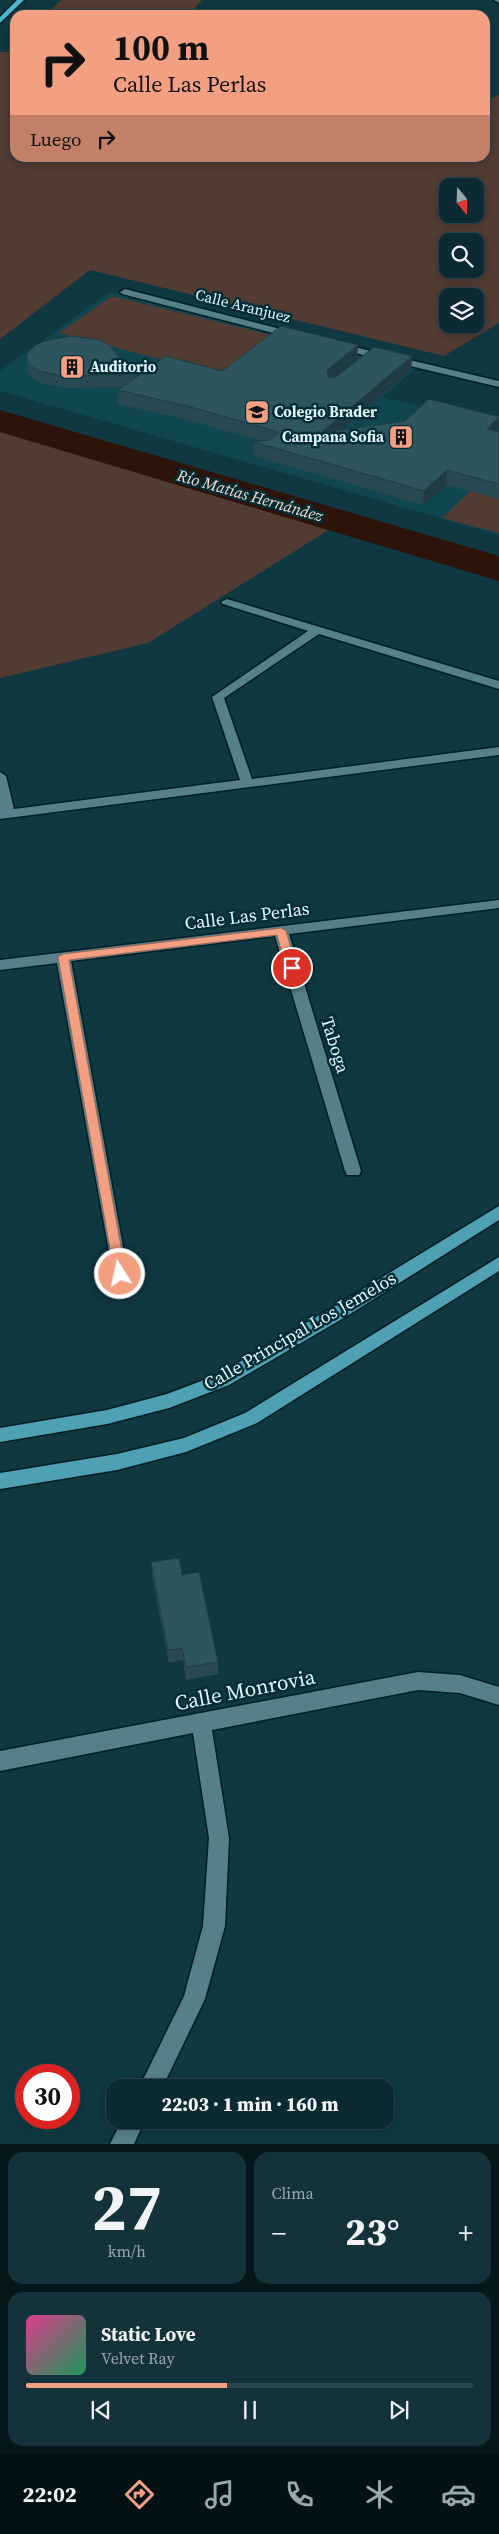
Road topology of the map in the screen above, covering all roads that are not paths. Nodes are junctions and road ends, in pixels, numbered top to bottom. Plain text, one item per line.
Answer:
1 (22, 0) edge
2 (12, 10) edge
3 (10, 12) edge
4 (0, 22) edge
5 (125, 292) dead end
6 (304, 338) edge
7 (323, 342) edge
8 (499, 384) edge
9 (226, 602) dead end
10 (317, 630) junction
11 (499, 685) edge
12 (499, 751) edge
13 (0, 776) edge
14 (247, 782) junction
15 (4, 814) edge
16 (498, 908) edge
17 (281, 931) junction
18 (63, 957) junction
19 (0, 965) edge
20 (353, 1171) dead end
21 (499, 1212) edge
22 (499, 1263) edge
23 (120, 1274) dead end
24 (0, 1435) edge
25 (0, 1481) edge
26 (499, 1696) edge
27 (201, 1723) junction
28 (0, 1761) edge
29 (154, 2079) edge
30 (130, 2129) edge
31 (122, 2144) edge

1 - 2 highway
3 - 4 highway
5 - 6 street, Calle Aranjuez
7 - 8 street
9 - 10 street
10 - 11 street
10 - 14 street
12 - 14 street
13 - 15 street
14 - 15 street
16 - 17 street, Calle Las Perlas
17 - 18 street, Calle Las Perlas
17 - 20 street, Taboga
18 - 19 street, Calle Las Perlas
18 - 23 street
21 - 24 main road, Calle Principal Los Jemelos
22 - 25 main road
26 - 27 street, Calle Monrovia
27 - 28 street, Calle Monrovia
27 - 29 street
30 - 31 street

